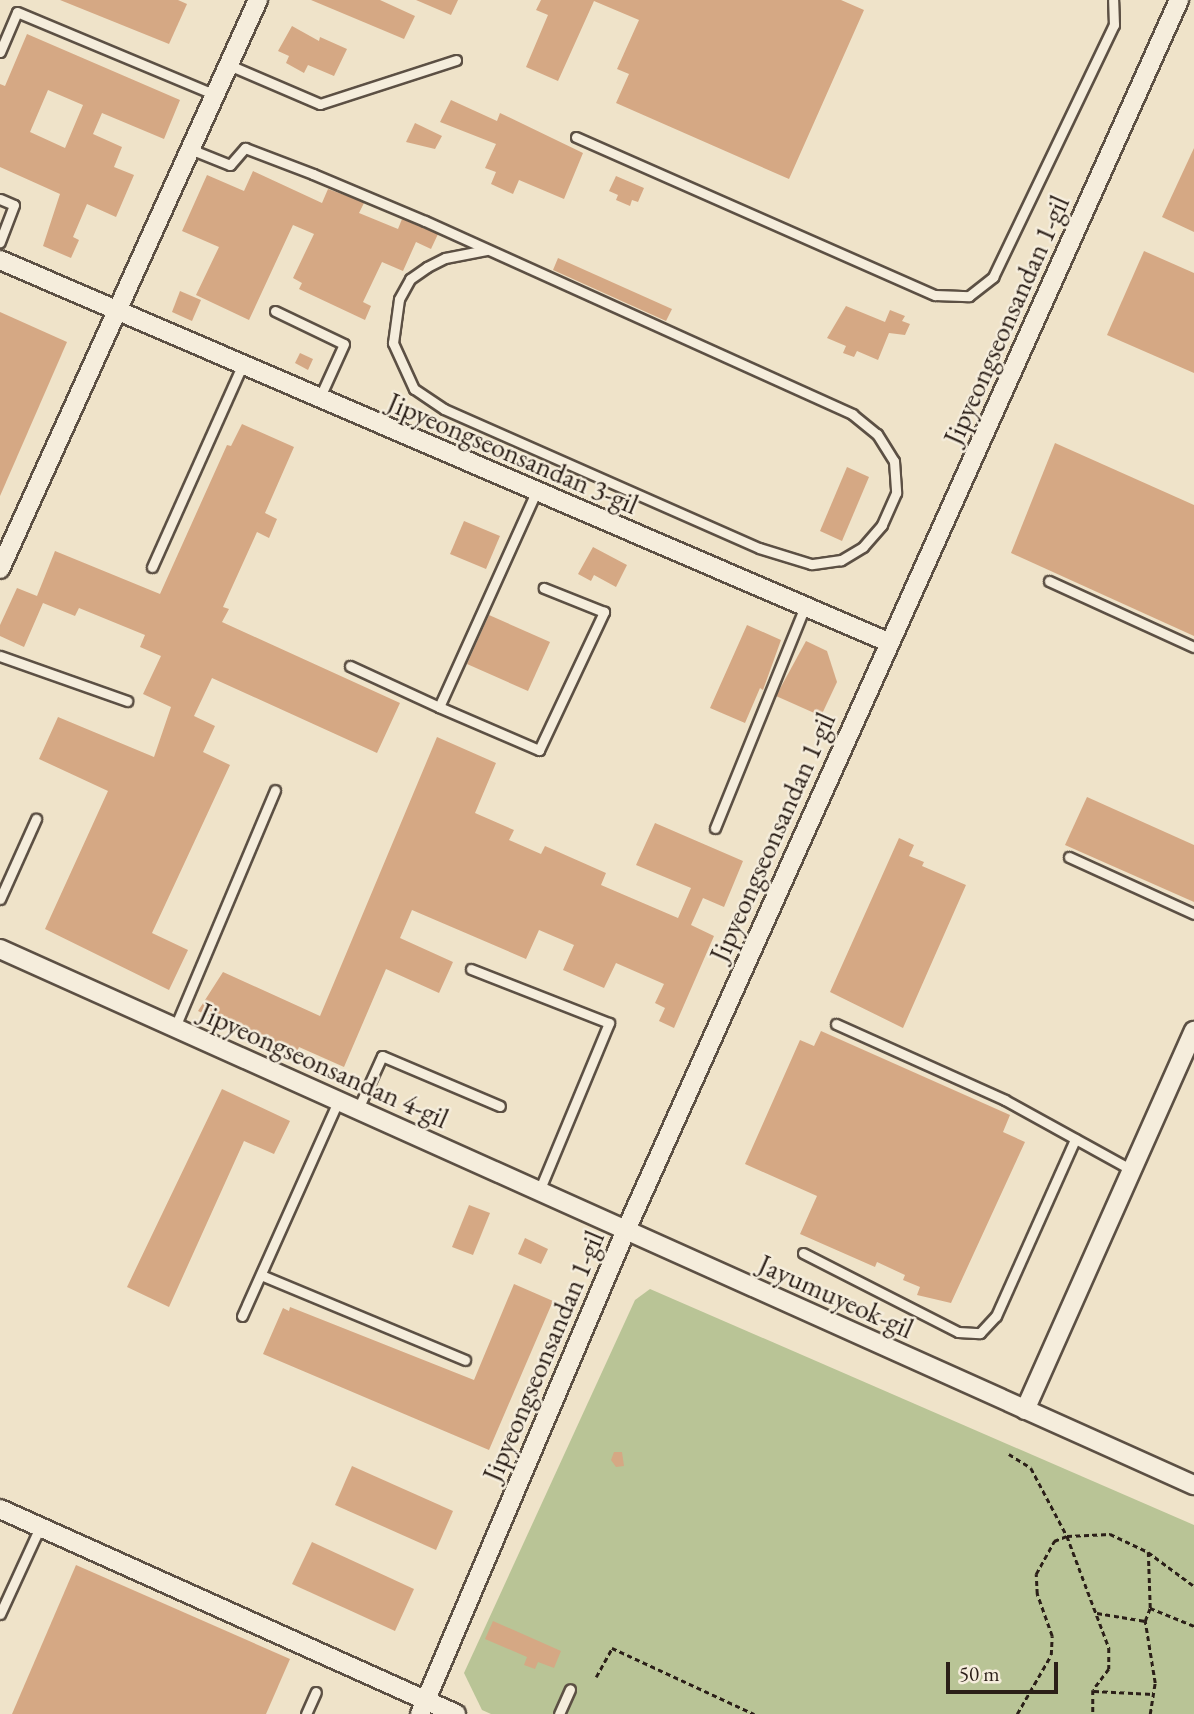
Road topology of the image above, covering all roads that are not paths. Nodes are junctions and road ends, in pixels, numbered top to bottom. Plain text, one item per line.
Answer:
1 (258, 0) edge
2 (1113, 0) edge
3 (1179, 0) edge
4 (0, 52) edge
5 (456, 60) dead end
6 (229, 65) junction
7 (215, 94) junction
8 (576, 137) dead end
9 (190, 149) junction
10 (0, 199) edge
11 (0, 242) edge
12 (486, 250) junction
13 (0, 260) edge
14 (275, 312) dead end
15 (117, 313) junction
16 (242, 366) junction
17 (319, 399) junction
18 (536, 492) junction
19 (152, 567) dead end
20 (0, 569) edge
21 (1049, 581) dead end
22 (544, 588) dead end
23 (805, 606) junction
24 (888, 642) junction
25 (1194, 647) edge
26 (0, 656) edge
27 (350, 666) dead end
28 (127, 701) dead end
29 (439, 707) junction
30 (275, 790) dead end
31 (36, 819) dead end
32 (715, 828) dead end
33 (1069, 857) dead end
34 (0, 899) edge
35 (1194, 914) edge
36 (0, 949) edge
37 (471, 969) dead end
38 (836, 1024) dead end
39 (175, 1027) junction
40 (1194, 1031) edge
41 (338, 1101) junction
42 (500, 1106) dead end
43 (358, 1110) junction
44 (1075, 1139) junction
45 (1132, 1170) junction
46 (539, 1191) junction
47 (626, 1230) junction
48 (803, 1253) dead end
49 (261, 1275) junction
50 (242, 1316) dead end
51 (465, 1360) dead end
52 (1025, 1410) junction
53 (1194, 1485) edge
54 (0, 1509) edge
55 (40, 1527) junction
56 (0, 1614) edge
57 (570, 1689) dead end
58 (316, 1692) dead end
59 (423, 1707) edge
60 (306, 1714) edge
61 (456, 1714) edge
62 (559, 1714) edge

1 - 6 street
2 - 8 lane
3 - 24 street, Jipyeongseonsandan 1-gil
4 - 7 lane
5 - 6 lane
6 - 7 street
7 - 9 street
9 - 12 lane
9 - 15 street
10 - 11 lane
12 - 12 lane
13 - 15 street, Jipyeongseonsandan 3-gil
14 - 17 lane
15 - 16 street, Jipyeongseonsandan 3-gil
15 - 20 street
16 - 17 street, Jipyeongseonsandan 3-gil
16 - 19 lane
17 - 18 street, Jipyeongseonsandan 3-gil
18 - 23 street, Jipyeongseonsandan 3-gil
18 - 29 lane
21 - 25 lane
22 - 29 lane
23 - 24 street, Jipyeongseonsandan 3-gil
23 - 32 lane
24 - 47 street, Jipyeongseonsandan 1-gil
26 - 28 lane
27 - 29 lane
30 - 39 lane
31 - 34 lane
33 - 35 lane
36 - 39 street, Jipyeongseonsandan 4-gil
37 - 46 lane
38 - 44 lane
39 - 41 street, Jipyeongseonsandan 4-gil
40 - 45 street
41 - 43 street, Jipyeongseonsandan 4-gil
41 - 49 lane
42 - 43 lane
43 - 46 street, Jipyeongseonsandan 4-gil
44 - 45 lane
44 - 48 lane
45 - 52 street
46 - 47 street, Jipyeongseonsandan 4-gil
47 - 52 street, Jayumuyeok-gil
47 - 59 street, Jipyeongseonsandan 1-gil
49 - 50 lane
49 - 51 lane
52 - 53 street, Jayumuyeok-gil
54 - 55 street
55 - 56 lane
55 - 59 street
57 - 62 lane
58 - 60 lane
59 - 61 street

